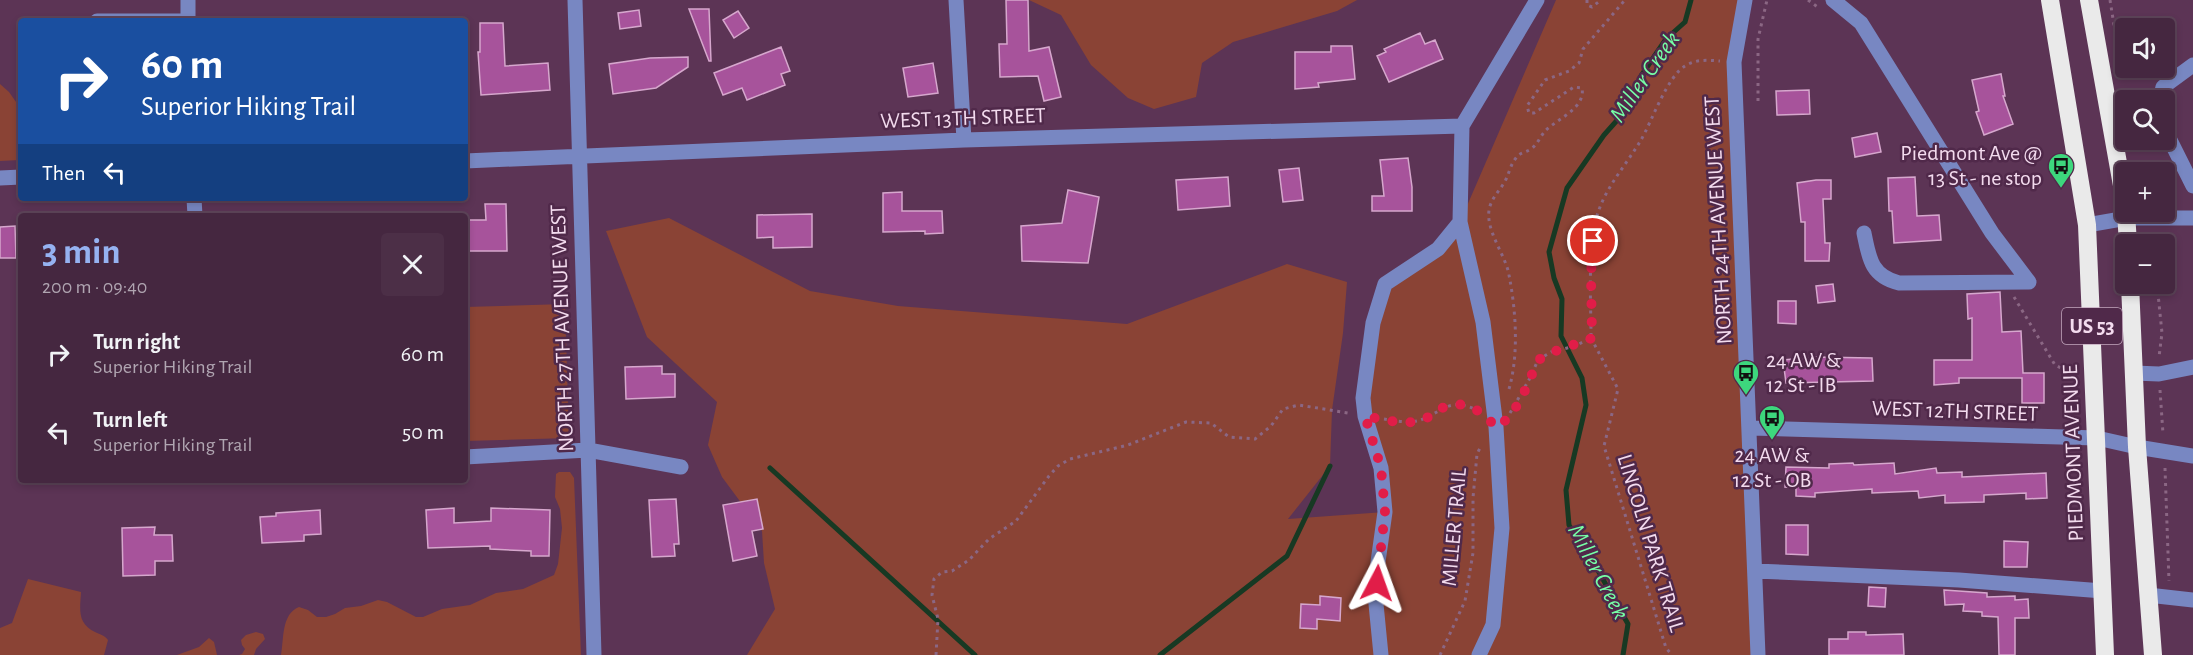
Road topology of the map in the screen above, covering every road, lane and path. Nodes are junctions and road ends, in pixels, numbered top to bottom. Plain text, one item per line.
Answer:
1 (188, 0) edge
2 (575, 0) edge
3 (956, 0) edge
4 (1537, 0) edge
5 (1587, 0) edge
6 (1601, 0) edge
7 (1626, 0) edge
8 (1746, 0) edge
9 (1767, 0) edge
10 (1833, 0) edge
11 (2050, 0) edge
12 (2089, 0) edge
13 (2110, 0) edge
14 (188, 18) edge
15 (2115, 30) edge
16 (1734, 62) junction
17 (2193, 65) edge
18 (2162, 90) edge
19 (1758, 101) dead end
20 (1462, 126) junction
21 (964, 140) junction
22 (2175, 150) edge
23 (580, 157) junction
24 (468, 161) edge
25 (2117, 162) edge
26 (18, 177) edge
27 (0, 178) edge
28 (2193, 186) edge
29 (2115, 216) edge
30 (2175, 216) edge
31 (2193, 218) edge
32 (1460, 222) junction
33 (2087, 225) junction
34 (1864, 233) dead end
35 (2130, 294) edge
36 (1592, 338) junction
37 (2193, 367) edge
38 (2134, 373) junction
39 (1508, 392) dead end
40 (1365, 416) junction
41 (1496, 427) junction
42 (1750, 428) junction
43 (2097, 438) junction
44 (2137, 447) junction
45 (588, 450) junction
46 (468, 456) edge
47 (2193, 456) edge
48 (681, 467) dead end
49 (1755, 571) junction
50 (2103, 591) junction
51 (2148, 595) junction
52 (2193, 600) edge
53 (594, 655) edge
54 (936, 655) edge
55 (1380, 655) edge
56 (1440, 655) edge
57 (1479, 655) edge
58 (1672, 655) edge
59 (1758, 655) edge
60 (2105, 655) edge
61 (2153, 655) edge

1 - 14 street
2 - 23 street, NORTH 27TH AVENUE WEST
3 - 21 street
4 - 20 street
5 - 6 path
7 - 39 path
8 - 16 street, NORTH 24TH AVENUE WEST
9 - 19 path
10 - 34 street
11 - 33 highway, PIEDMONT AVENUE / US 53
12 - 25 highway
13 - 15 path
16 - 36 path
16 - 42 street, NORTH 24TH AVENUE WEST
17 - 18 street
20 - 21 street, WEST 13TH STREET
20 - 32 street
21 - 23 street, WEST 13TH STREET
22 - 28 street
23 - 24 street, WEST 13TH STREET
23 - 45 street, NORTH 27TH AVENUE WEST
26 - 27 street
29 - 33 street
30 - 31 street
32 - 40 street
32 - 41 street
33 - 43 highway, PIEDMONT AVENUE / US 53
35 - 38 highway, US 53
36 - 41 path, MILLER TRAIL
36 - 58 path, LINCOLN PARK TRAIL
37 - 38 street
38 - 44 highway, US 53
40 - 41 path
40 - 54 path
40 - 55 street
41 - 56 path, MILLER TRAIL
41 - 57 street
42 - 43 street, WEST 12TH STREET
42 - 49 street, NORTH 24TH AVENUE WEST
43 - 44 street, WEST 12TH STREET
43 - 50 highway, PIEDMONT AVENUE / US 53
44 - 47 street, WEST 12TH STREET
44 - 51 highway, US 53
45 - 46 street
45 - 48 street
45 - 53 street, NORTH 27TH AVENUE WEST
49 - 50 street
49 - 59 street, NORTH 24TH AVENUE WEST
50 - 60 highway, PIEDMONT AVENUE / US 53
51 - 52 street
51 - 61 highway, US 53

